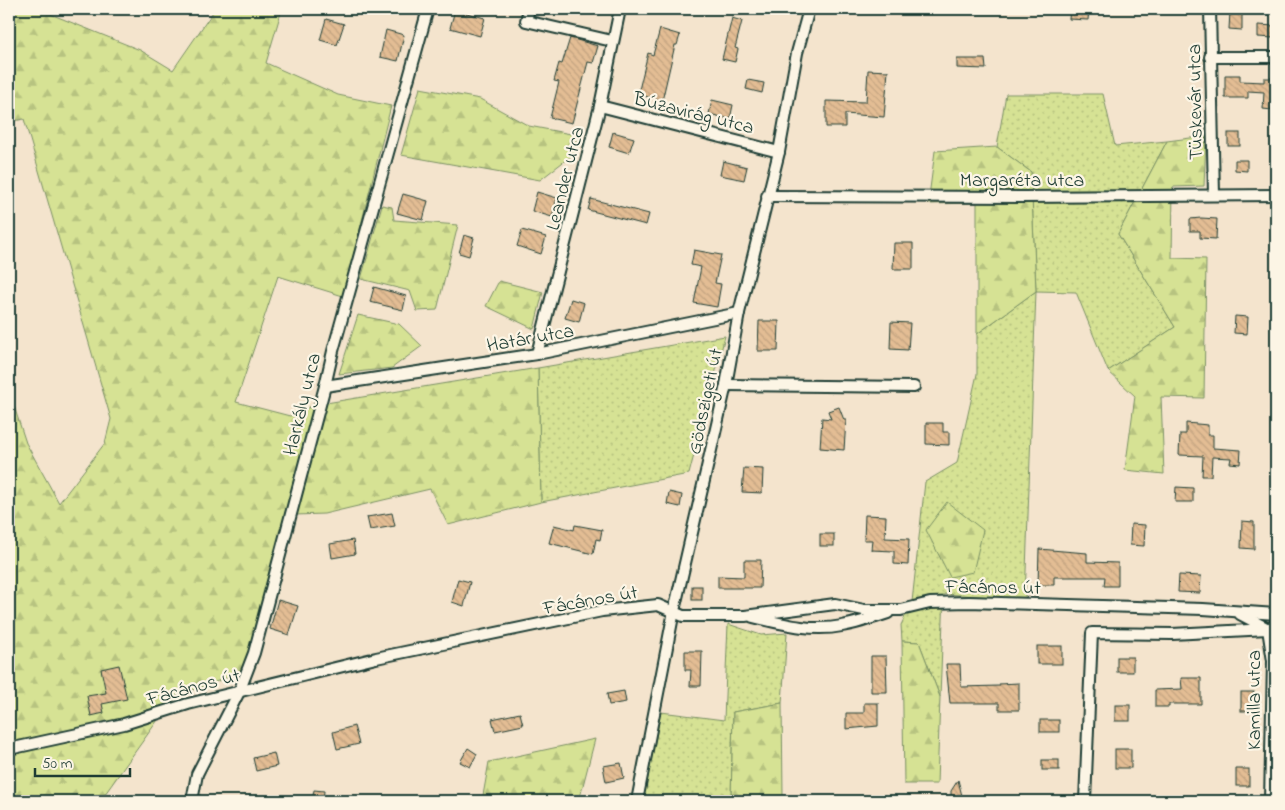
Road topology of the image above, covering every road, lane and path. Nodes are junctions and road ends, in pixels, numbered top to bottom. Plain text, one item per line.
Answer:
1 (428, 9) edge
2 (529, 9) edge
3 (620, 9) edge
4 (808, 9) edge
5 (1210, 9) edge
6 (612, 40) junction
7 (1210, 57) junction
8 (1276, 57) edge
9 (600, 106) junction
10 (779, 152) junction
11 (1214, 195) junction
12 (1276, 195) edge
13 (767, 196) junction
14 (739, 313) junction
15 (537, 354) junction
16 (726, 385) junction
17 (325, 386) junction
18 (914, 387) dead end
19 (901, 610) junction
20 (674, 611) junction
21 (1237, 612) junction
22 (1276, 614) edge
23 (745, 616) junction
24 (1274, 629) edge
25 (239, 692) junction
26 (9, 749) edge
27 (192, 801) edge
28 (637, 801) edge
29 (1085, 801) edge
30 (1270, 801) edge

1 - 17 street, Harkály utca
2 - 6 street
3 - 6 street, Leander utca
4 - 10 street, Gödszigeti út
5 - 7 street, Tüskevár utca
6 - 9 street, Leander utca
7 - 8 street
7 - 11 street, Tüskevár utca
9 - 10 street, Búzavirág utca
9 - 15 street, Leander utca
10 - 13 street, Gödszigeti út
11 - 12 street, Margaréta utca
11 - 13 street, Margaréta utca
13 - 14 street, Gödszigeti út
14 - 15 street, Határ utca
14 - 16 street, Gödszigeti út
15 - 17 street, Határ utca
16 - 18 street
16 - 20 street, Gödszigeti út
17 - 25 street, Harkály utca
19 - 21 street, Fácános út
19 - 23 street, Fácános út
19 - 23 street
20 - 23 street, Fácános út
20 - 25 street, Fácános út
20 - 28 street, Gödszigeti út
21 - 22 street, Fácános út
21 - 24 street
24 - 29 street
24 - 30 street, Kamilla utca
25 - 26 street, Fácános út
25 - 27 street, Harkály utca

